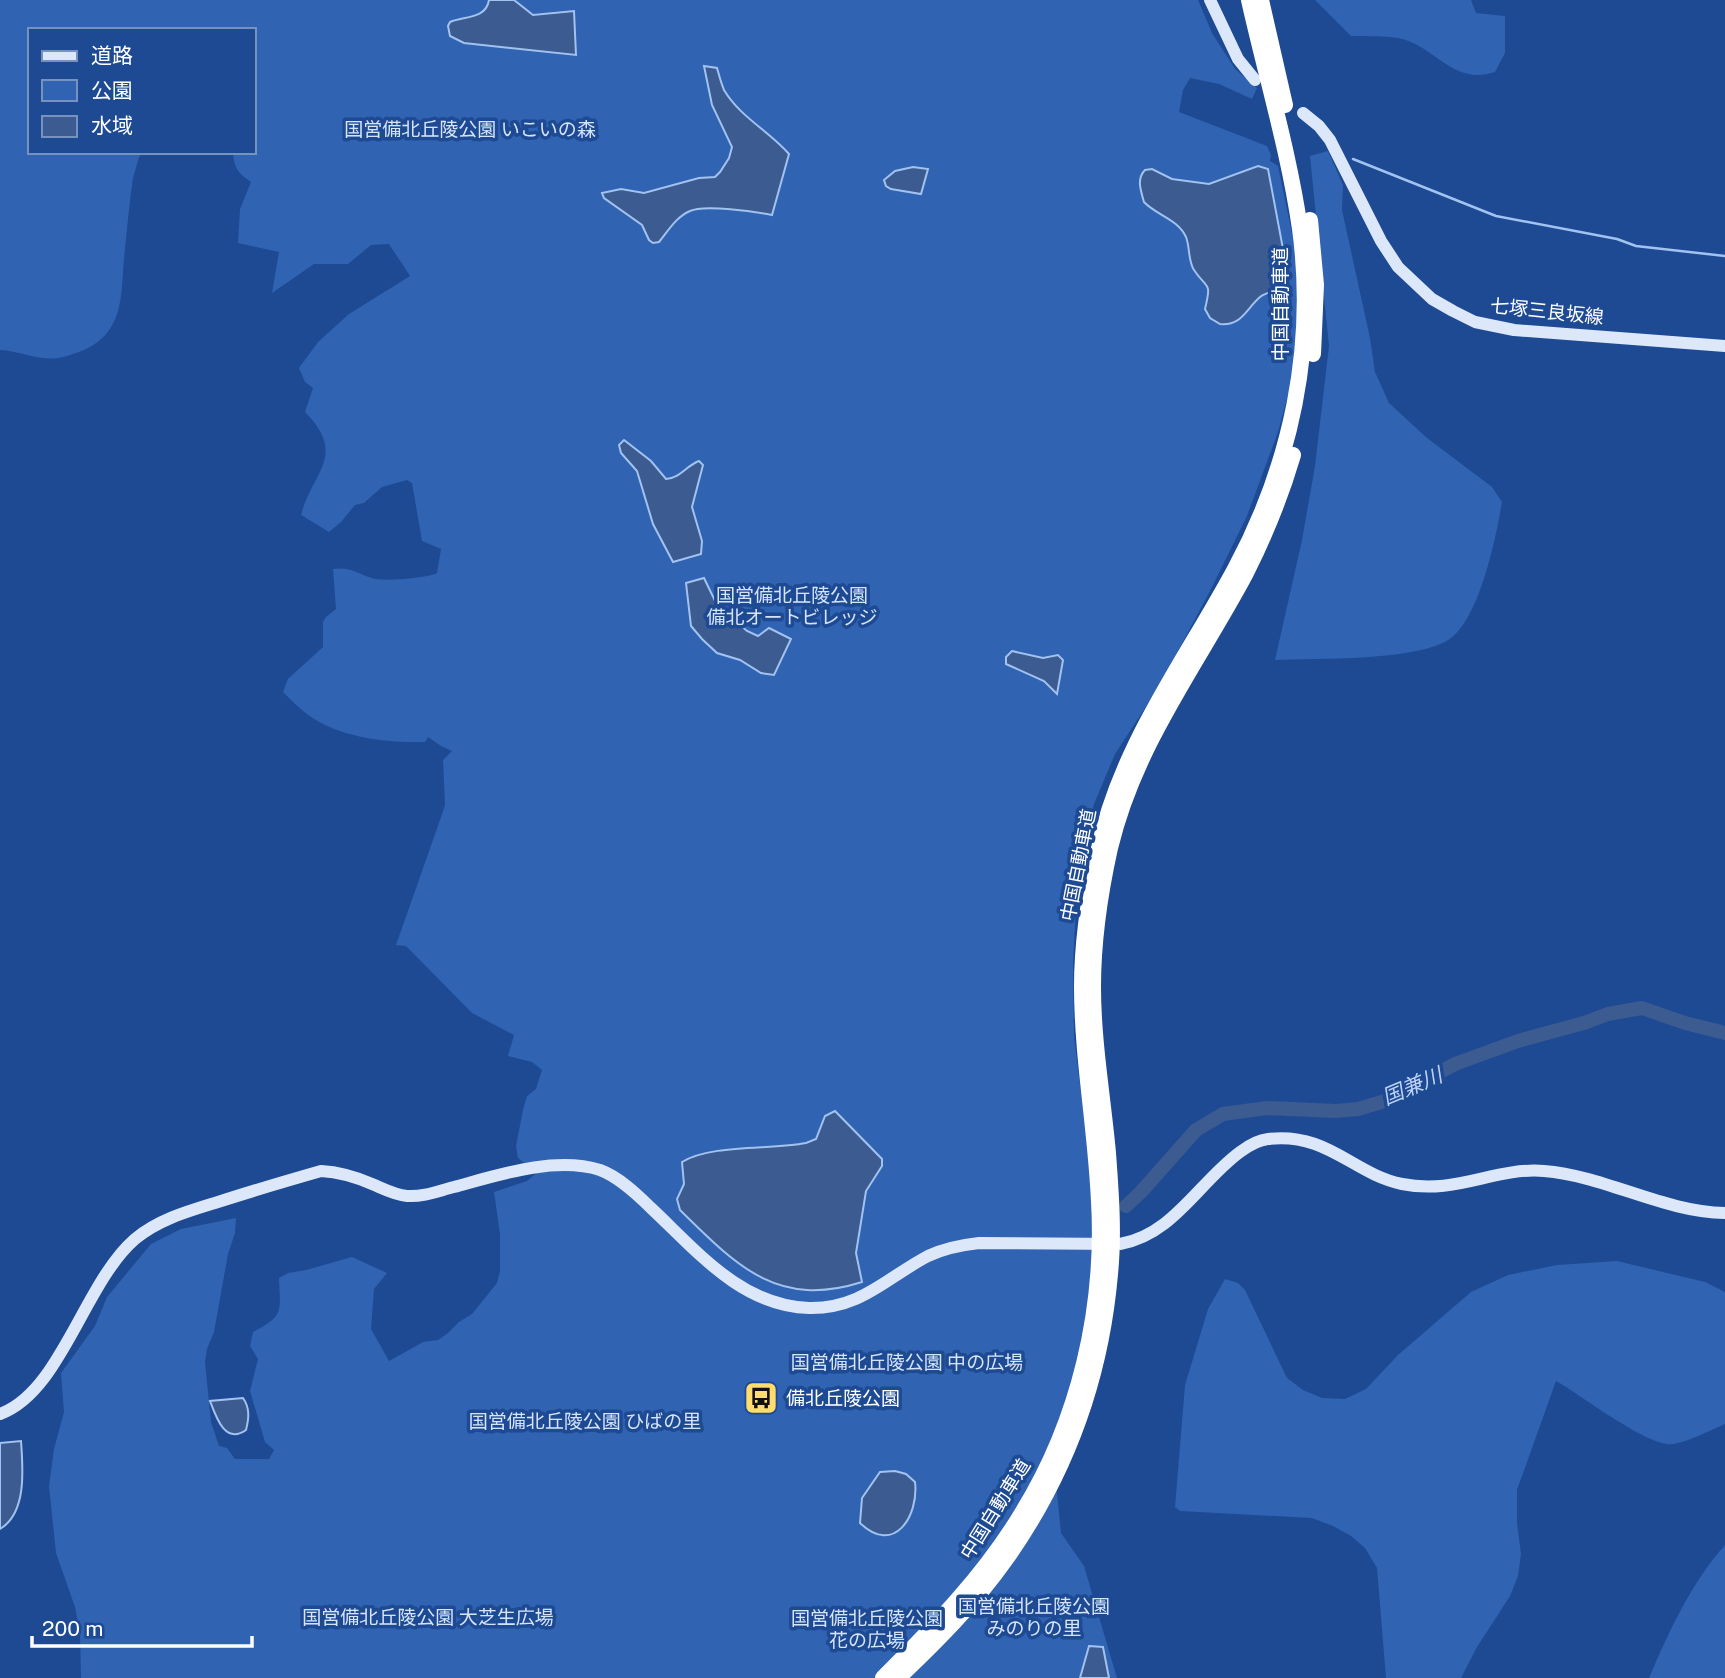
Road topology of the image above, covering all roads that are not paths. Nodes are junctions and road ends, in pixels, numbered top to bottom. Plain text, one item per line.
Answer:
1 (1210, 0) edge
2 (1249, 0) edge
3 (1261, 0) edge
4 (1255, 80) dead end
5 (1303, 113) dead end
6 (1725, 346) edge
7 (1105, 1202) junction
8 (1725, 1213) edge
9 (1105, 1272) junction
10 (0, 1414) edge
11 (883, 1678) edge
12 (898, 1678) edge

1 - 4 street
2 - 7 highway, 中国自動車道
3 - 7 highway, 中国自動車道
5 - 6 street, 七塚三良坂線
7 - 9 highway, 中国自動車道
8 - 10 street
9 - 11 highway, 中国自動車道
9 - 12 highway, 中国自動車道

